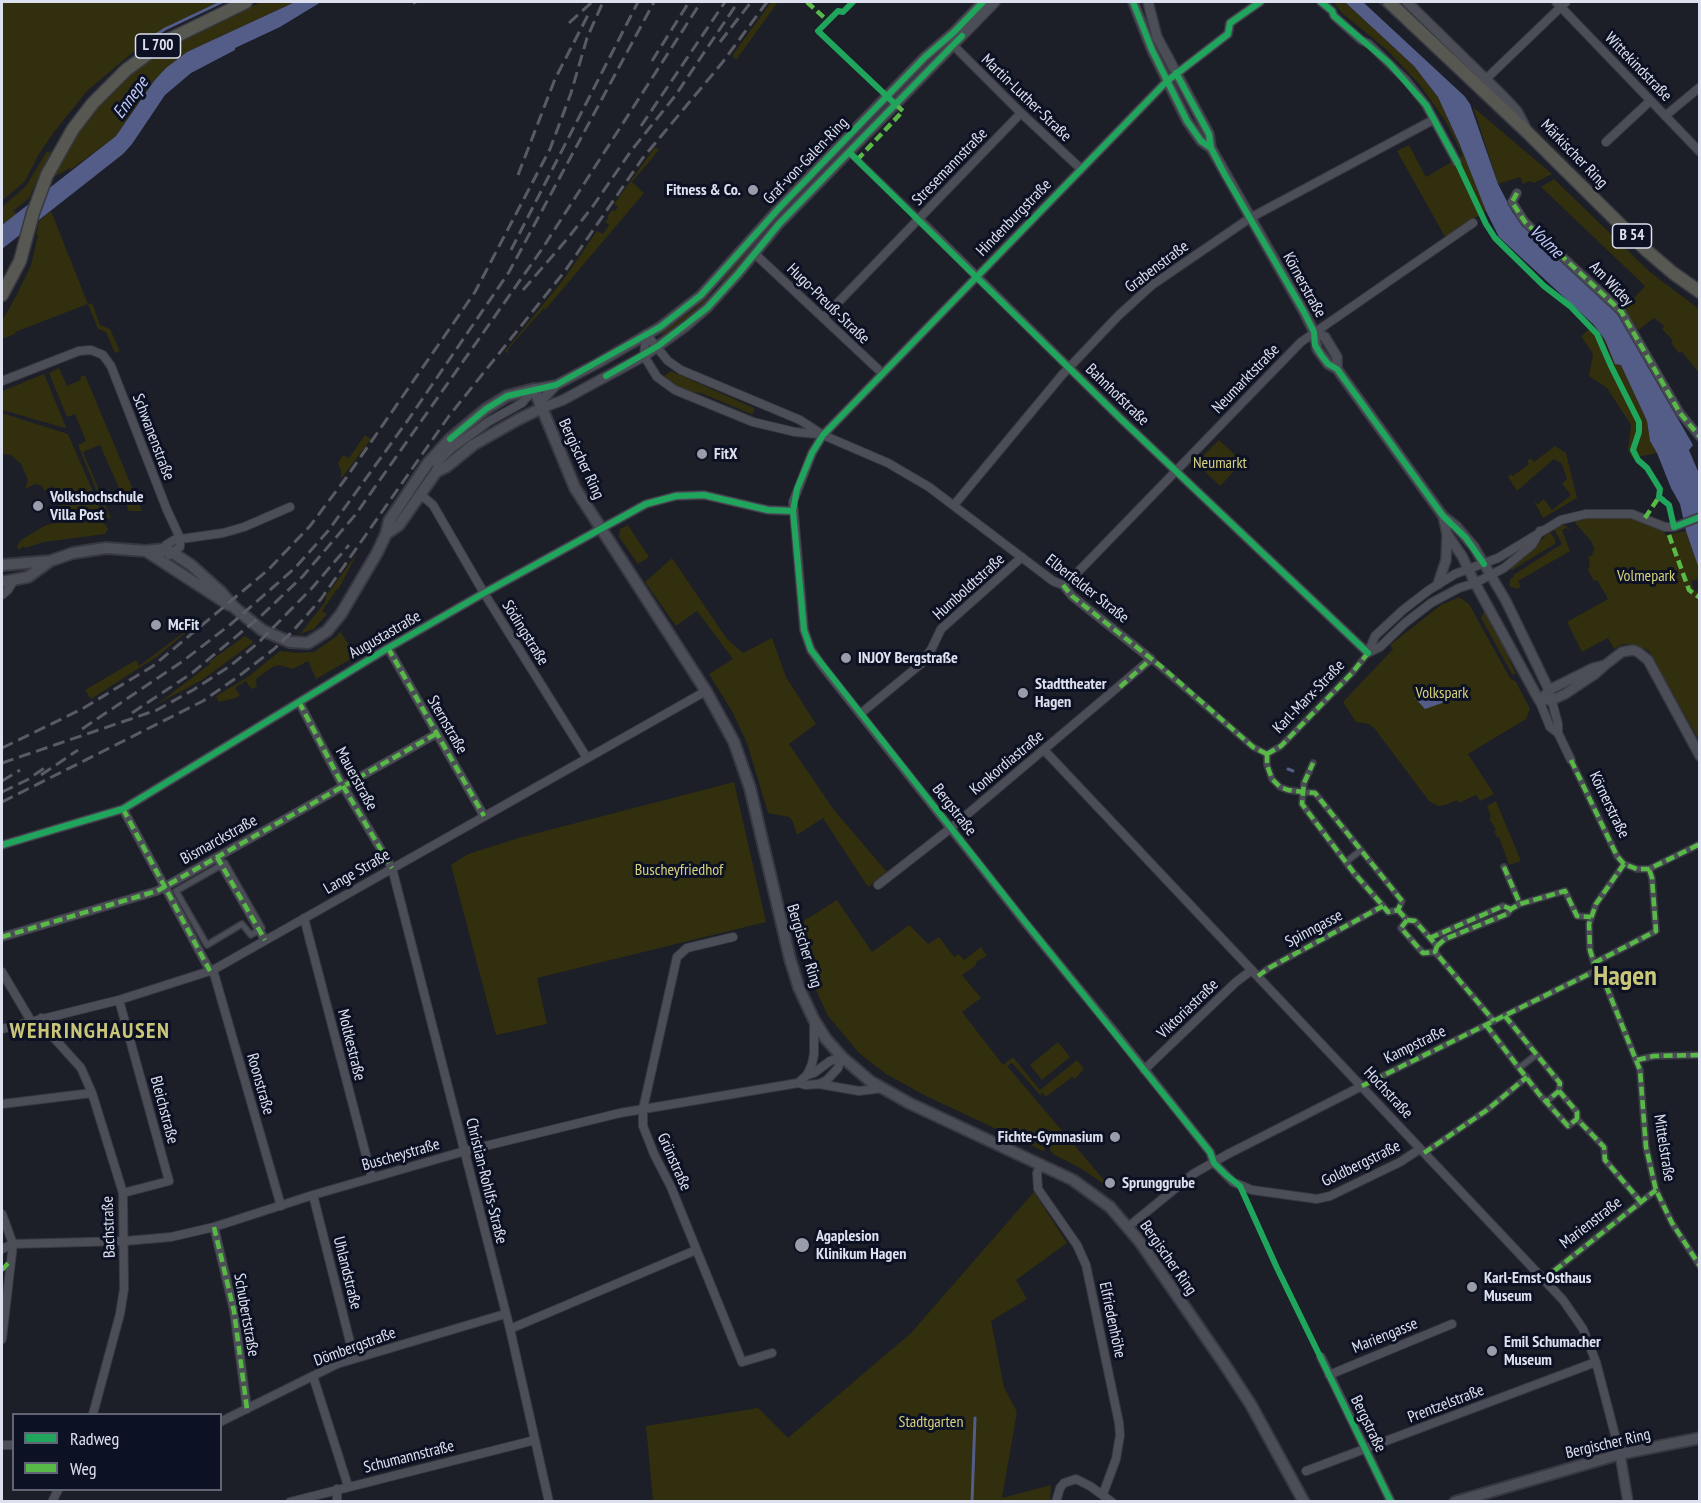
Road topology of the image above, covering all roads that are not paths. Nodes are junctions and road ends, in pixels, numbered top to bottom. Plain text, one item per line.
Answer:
1 (246, 2) edge
2 (983, 2) edge
3 (995, 2) edge
4 (1133, 2) edge
5 (1148, 2) edge
6 (1260, 2) edge
7 (1321, 2) edge
8 (1389, 2) edge
9 (1407, 2) edge
10 (1561, 3) edge
11 (953, 45) junction
12 (1176, 73) junction
13 (1167, 81) junction
14 (1481, 81) junction
15 (1700, 87) edge
16 (1650, 100) junction
17 (1021, 113) junction
18 (1665, 116) junction
19 (1433, 120) junction
20 (1605, 142) dead end
21 (1211, 148) junction
22 (1700, 152) edge
23 (850, 153) junction
24 (1457, 162) dead end
25 (1081, 169) junction
26 (1517, 193) dead end
27 (1250, 218) junction
28 (919, 219) junction
29 (1473, 223) dead end
30 (755, 254) junction
31 (1673, 273) junction
32 (976, 276) junction
33 (1700, 284) edge
34 (1700, 292) edge
35 (2, 295) edge
36 (823, 318) junction
37 (1314, 332) junction
38 (646, 334) junction
39 (658, 346) junction
40 (644, 356) junction
41 (1069, 367) junction
42 (882, 373) junction
43 (2, 381) edge
44 (556, 386) junction
45 (534, 389) junction
46 (761, 404) junction
47 (542, 408) junction
48 (753, 422) junction
49 (823, 435) junction
50 (1700, 437) edge
51 (1177, 470) junction
52 (436, 472) junction
53 (420, 494) junction
54 (954, 505) junction
55 (290, 507) dead end
56 (793, 511) junction
57 (1443, 516) junction
58 (1700, 517) edge
59 (600, 528) junction
60 (1540, 531) junction
61 (386, 534) junction
62 (1447, 534) junction
63 (180, 538) junction
64 (146, 550) junction
65 (169, 551) junction
66 (1022, 557) junction
67 (159, 560) junction
68 (50, 561) junction
69 (1484, 564) junction
70 (3, 565) edge
71 (1468, 570) junction
72 (1491, 575) junction
73 (14, 580) junction
74 (2, 582) edge
75 (1475, 583) junction
76 (1438, 584) junction
77 (1063, 585) junction
78 (484, 593) junction
79 (2, 595) edge
80 (234, 608) junction
81 (388, 648) junction
82 (1368, 653) junction
83 (1151, 658) junction
84 (1605, 664) junction
85 (1549, 690) junction
86 (706, 691) junction
87 (1539, 700) junction
88 (1552, 700) junction
89 (298, 702) junction
90 (860, 714) junction
91 (1558, 733) junction
92 (436, 734) junction
93 (1044, 750) junction
94 (1267, 754) junction
95 (1700, 756) edge
96 (587, 758) junction
97 (1571, 760) joint
98 (1312, 763) dead end
99 (343, 786) junction
100 (1303, 792) junction
101 (123, 809) junction
102 (484, 816) junction
103 (951, 828) junction
104 (1700, 844) edge
105 (2, 845) edge
106 (1360, 851) junction
107 (219, 861) junction
108 (1346, 862) junction
109 (1624, 864) junction
110 (1504, 867) dead end
111 (392, 868) junction
112 (1649, 869) junction
113 (878, 885) dead end
114 (164, 887) junction
115 (1520, 904) junction
116 (1383, 906) junction
117 (1511, 909) junction
118 (1398, 910) junction
119 (1591, 917) junction
120 (304, 918) junction
121 (1407, 920) junction
122 (259, 930) junction
123 (2, 937) edge
124 (733, 937) dead end
125 (1430, 938) junction
126 (265, 940) junction
127 (1436, 949) junction
128 (1594, 963) junction
129 (1597, 970) junction
130 (211, 971) junction
131 (2, 972) edge
132 (1255, 973) junction
133 (119, 1000) junction
134 (1505, 1016) junction
135 (41, 1018) junction
136 (814, 1020) junction
137 (31, 1021) junction
138 (1494, 1021) junction
139 (1486, 1025) junction
140 (2, 1029) edge
141 (1536, 1055) junction
142 (1700, 1055) edge
143 (842, 1057) junction
144 (1637, 1060) junction
145 (1520, 1068) junction
146 (1144, 1070) junction
147 (807, 1075) junction
148 (1527, 1077) junction
149 (798, 1083) junction
150 (819, 1084) junction
151 (1362, 1086) junction
152 (883, 1088) junction
153 (1558, 1091) junction
154 (92, 1093) junction
155 (1546, 1102) junction
156 (2, 1104) edge
157 (643, 1109) junction
158 (1577, 1119) junction
159 (465, 1151) junction
160 (1422, 1151) junction
161 (1214, 1163) junction
162 (1041, 1164) junction
163 (372, 1178) junction
164 (1656, 1190) junction
165 (123, 1193) junction
166 (313, 1195) junction
167 (1641, 1202) junction
168 (281, 1206) junction
169 (2, 1214) edge
170 (214, 1227) junction
171 (1128, 1227) junction
172 (125, 1241) junction
173 (13, 1244) junction
174 (2, 1249) edge
175 (696, 1250) junction
176 (11, 1260) junction
177 (1700, 1266) edge
178 (2, 1270) edge
179 (1544, 1279) junction
180 (506, 1314) junction
181 (1452, 1324) dead end
182 (510, 1329) junction
183 (2, 1339) edge
184 (772, 1353) dead end
185 (1321, 1357) dead end
186 (354, 1358) junction
187 (1596, 1362) junction
188 (1329, 1375) junction
189 (313, 1376) junction
190 (247, 1409) junction
191 (93, 1413) edge
192 (222, 1421) edge
193 (1700, 1438) edge
194 (535, 1440) junction
195 (1365, 1449) junction
196 (1620, 1454) junction
197 (1306, 1471) dead end
198 (348, 1486) junction
199 (337, 1489) junction
200 (1103, 1494) junction
201 (290, 1502) edge
202 (337, 1502) edge
203 (549, 1502) edge
204 (1056, 1502) edge
205 (1112, 1502) edge
206 (1304, 1502) edge
207 (1391, 1502) edge
208 (1455, 1502) edge
209 (1628, 1502) edge

1 - 35 main road, L 700
2 - 38 street, Graf-von-Galen-Ring
3 - 11 street, Graf-von-Galen-Ring
4 - 13 street, Körnerstraße
5 - 12 street, Körnerstraße
6 - 12 street, Hindenburgstraße
7 - 19 street
8 - 14 main road, B 54
9 - 14 street
10 - 14 street
10 - 16 street, Wittekindstraße
11 - 17 street, Martin-Luther-Straße
11 - 23 street, Graf-von-Galen-Ring
12 - 13 street, Hindenburgstraße
12 - 21 street, Körnerstraße
13 - 21 street, Körnerstraße
13 - 25 street, Hindenburgstraße
14 - 31 main road, Märkischer Ring / B 54
15 - 18 street
16 - 18 street, Wittekindstraße
16 - 20 street
17 - 25 street, Martin-Luther-Straße
17 - 28 street, Stresemannstraße
18 - 22 street, Wittekindstraße
19 - 24 street
19 - 27 street, Grabenstraße
21 - 27 street, Körnerstraße
23 - 28 street, Bahnhofstraße
23 - 30 street, Graf-von-Galen-Ring
25 - 32 street, Hindenburgstraße
26 - 50 street, Am Widey
27 - 37 street, Körnerstraße
27 - 41 street, Grabenstraße
28 - 32 street, Bahnhofstraße
28 - 36 street, Stresemannstraße
29 - 37 street, Neumarktstraße
30 - 36 street, Hugo-Preuß-Straße
30 - 39 street, Graf-von-Galen-Ring
31 - 33 main road, Märkischer Ring / B 54
31 - 34 main road, Märkischer Ring / B 54
32 - 41 street, Bahnhofstraße
32 - 42 street, Hindenburgstraße
36 - 42 street, Hugo-Preuß-Straße
37 - 51 street, Neumarktstraße
37 - 57 street, Körnerstraße
38 - 39 street, Elberfelder Straße
38 - 40 street
38 - 44 street
39 - 40 street
39 - 46 street, Elberfelder Straße
40 - 47 street
40 - 48 street, Elberfelder Straße
41 - 51 street, Bahnhofstraße
41 - 54 street, Grabenstraße
42 - 49 street, Hindenburgstraße
43 - 63 street, Schwanenstraße
44 - 45 street
44 - 47 street
45 - 47 main road, Bergischer Ring
45 - 52 street
45 - 61 main road
46 - 48 street
46 - 49 street, Elberfelder Straße
47 - 52 main road
47 - 59 main road, Bergischer Ring
48 - 49 street, Elberfelder Straße
49 - 54 street, Elberfelder Straße
49 - 56 street, Bergstraße
51 - 77 street, Neumarktstraße
51 - 82 street, Bahnhofstraße
52 - 53 main road
53 - 61 main road
53 - 78 street, Södingstraße
54 - 66 street, Elberfelder Straße
55 - 63 street
56 - 59 street, Augustastraße
56 - 90 street, Bergstraße
57 - 62 street, Körnerstraße
57 - 69 street, Körnerstraße
58 - 60 street, Karl-Marx-Straße
59 - 78 street, Augustastraße
59 - 86 main road, Bergischer Ring
60 - 69 street, Karl-Marx-Straße
60 - 72 street
61 - 80 main road
62 - 71 street, Körnerstraße
62 - 76 street
63 - 65 street
64 - 65 main road
64 - 67 main road
64 - 68 main road
65 - 67 street
65 - 80 main road
66 - 77 street, Elberfelder Straße
66 - 90 street, Humboldtstraße
67 - 80 main road
68 - 70 main road
68 - 73 main road
69 - 71 street, Karl-Marx-Straße
69 - 72 street, Körnerstraße
71 - 75 street, Körnerstraße
71 - 76 street, Karl-Marx-Straße
72 - 75 street
72 - 85 street, Körnerstraße
73 - 74 main road
73 - 79 street
75 - 82 street, Karl-Marx-Straße
75 - 87 street, Körnerstraße
76 - 82 street, Karl-Marx-Straße
77 - 83 street, Elberfelder Straße
78 - 81 street, Augustastraße
78 - 96 street, Södingstraße
81 - 89 street, Augustastraße
81 - 92 street, Sternstraße
82 - 94 street, Karl-Marx-Straße
83 - 93 street, Konkordiastraße
83 - 94 street, Elberfelder Straße
84 - 85 street
84 - 88 street
84 - 95 street
85 - 87 street
85 - 88 street, Körnerstraße
86 - 96 street, Lange Straße
86 - 136 main road, Bergischer Ring
87 - 88 street
87 - 91 street, Körnerstraße
88 - 91 street, Körnerstraße
89 - 99 street, Mauerstraße
89 - 101 street, Augustastraße
90 - 103 street, Bergstraße
91 - 97 street, Körnerstraße
92 - 99 street, Bismarckstraße
92 - 102 street, Sternstraße
93 - 103 street, Konkordiastraße
93 - 132 street, Hochstraße
94 - 100 street
96 - 102 street, Lange Straße
97 - 109 street, Körnerstraße
98 - 100 street
99 - 107 street, Bismarckstraße
99 - 111 street, Mauerstraße
100 - 106 street
100 - 108 street
101 - 105 street, Augustastraße
101 - 114 street, Roonstraße
102 - 111 street, Lange Straße
103 - 113 street, Konkordiastraße
103 - 146 street, Bergstraße
104 - 112 street
106 - 108 street
106 - 118 street
107 - 114 street, Bismarckstraße
107 - 122 street
107 - 122 street
108 - 116 street
109 - 112 street, Körnerstraße
109 - 119 street
110 - 115 street
111 - 120 street, Lange Straße
111 - 159 street, Christian-Rohlfs-Straße
112 - 128 street
114 - 123 street, Bismarckstraße
114 - 130 street, Roonstraße
115 - 117 street
115 - 119 street
116 - 118 street
116 - 132 street, Spinngasse
117 - 125 street
117 - 127 street
118 - 121 street
119 - 128 street, Mittelstraße
120 - 126 street, Lange Straße
120 - 163 street, Moltkestraße
121 - 125 street
121 - 127 street
122 - 126 street
124 - 157 street, Grünstraße
125 - 127 street
126 - 130 street, Lange Straße
127 - 138 street
128 - 129 street, Mittelstraße
129 - 134 street, Kampstraße
129 - 144 street, Mittelstraße
130 - 133 street, Lange Straße
130 - 168 street, Roonstraße
131 - 137 street
132 - 146 street, Viktoriastraße
132 - 151 street, Hochstraße
133 - 135 street, Lange Straße
133 - 165 street, Bleichstraße
134 - 138 street, Kampstraße
134 - 141 street
135 - 137 street, Lange Straße
135 - 154 street, Bachstraße
136 - 143 main road, Bergischer Ring
136 - 147 street
137 - 140 street, Lange Straße
138 - 139 street, Kampstraße
139 - 145 street
139 - 151 street, Kampstraße
141 - 145 street
141 - 153 street
142 - 144 street
143 - 147 street
143 - 150 street
143 - 152 main road, Bergischer Ring
144 - 164 street, Mittelstraße
145 - 148 street
146 - 161 street, Bergstraße
147 - 149 street
148 - 155 street
148 - 160 street, Goldbergstraße
149 - 150 street, Buscheystraße
149 - 157 street, Buscheystraße
150 - 152 street, Buscheystraße
151 - 160 street, Hochstraße
151 - 161 street, Kampstraße
152 - 162 main road, Bergischer Ring
153 - 155 street
153 - 158 street
154 - 156 street
154 - 165 street, Bachstraße
155 - 158 street
157 - 159 street, Buscheystraße
157 - 175 street, Grünstraße
158 - 167 street
159 - 163 street, Buscheystraße
159 - 180 street, Christian-Rohlfs-Straße
160 - 161 street, Goldbergstraße
160 - 179 street, Hochstraße
161 - 171 street
162 - 171 main road, Bergischer Ring
162 - 200 street, Elfriedenhöhe
163 - 166 street, Buscheystraße
164 - 167 street, Marienstraße
164 - 177 street, Mittelstraße
165 - 172 street, Bachstraße
166 - 168 street, Buscheystraße
166 - 186 street, Uhlandstraße
167 - 179 street, Marienstraße
168 - 170 street, Buscheystraße
169 - 173 street
170 - 172 street, Buscheystraße
170 - 190 street, Schubertstraße
171 - 206 main road, Bergischer Ring
172 - 173 street, Buscheystraße
172 - 191 street, Bachstraße
173 - 174 street
173 - 176 street
175 - 182 street
175 - 184 street, Grünstraße
176 - 178 street
176 - 183 street
179 - 187 street, Hochstraße
180 - 182 street, Christian-Rohlfs-Straße
180 - 186 street, Dömbergstraße
181 - 188 street, Mariengasse
182 - 194 street, Christian-Rohlfs-Straße
185 - 188 street, Bergstraße
186 - 189 street, Dömbergstraße
187 - 195 street, Prentzelstraße
187 - 196 street, Hochstraße
188 - 195 street, Bergstraße
189 - 190 street, Dömbergstraße
189 - 198 street
190 - 192 street, Dömbergstraße
193 - 196 main road, Bergischer Ring
194 - 198 street, Schumannstraße
194 - 203 street, Christian-Rohlfs-Straße
195 - 197 street, Prentzelstraße
195 - 207 street, Bergstraße
196 - 208 main road, Bergischer Ring
196 - 209 street, Hochstraße
198 - 199 street, Schumannstraße
199 - 201 street, Schumannstraße
199 - 202 street
200 - 204 street
200 - 205 street

